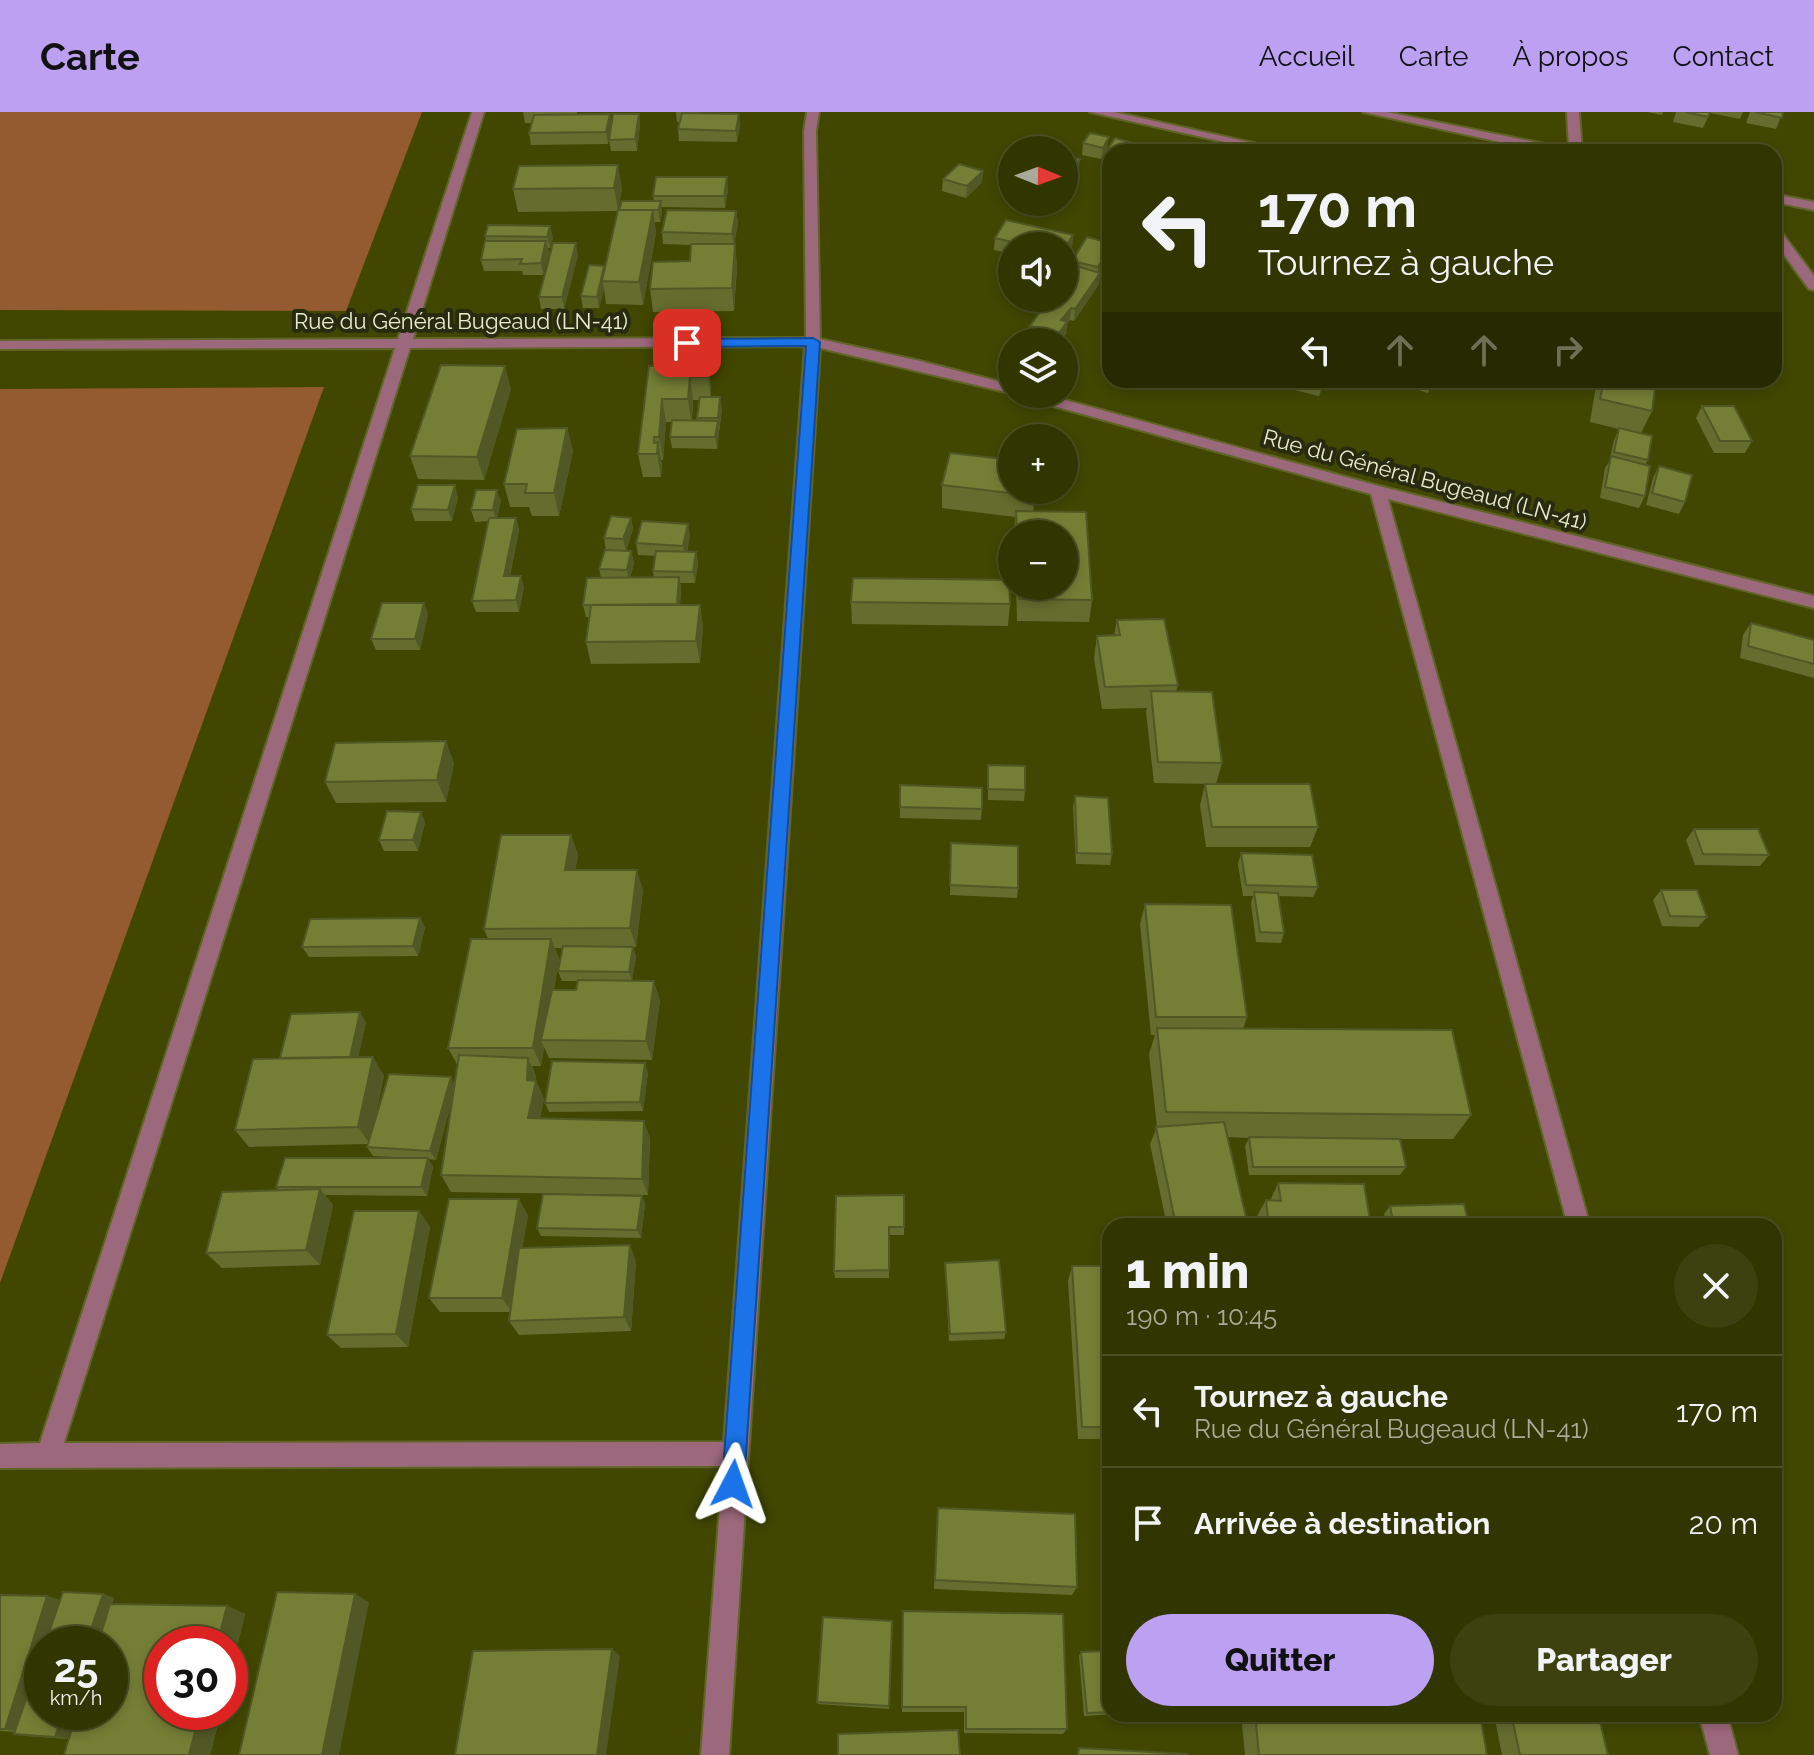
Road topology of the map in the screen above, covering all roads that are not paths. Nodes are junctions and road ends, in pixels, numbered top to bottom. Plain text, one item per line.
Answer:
1 (478, 112) edge
2 (813, 112) edge
3 (1096, 112) edge
4 (1369, 112) edge
5 (1573, 112) edge
6 (1249, 144) edge
7 (1526, 144) edge
8 (1575, 144) edge
9 (1782, 200) edge
10 (1814, 206) edge
11 (1782, 241) edge
12 (1782, 264) edge
13 (1808, 271) edge
14 (1814, 286) edge
15 (813, 342) junction
16 (402, 343) junction
17 (0, 345) edge
18 (998, 386) edge
19 (1077, 408) edge
20 (1378, 491) junction
21 (1814, 602) edge
22 (1577, 1218) edge
23 (735, 1454) junction
24 (0, 1456) edge
25 (48, 1456) junction
26 (1715, 1722) edge
27 (715, 1755) edge
28 (1724, 1755) edge

1 - 16 street
2 - 15 street
3 - 6 street
4 - 7 street
5 - 8 street
9 - 10 street
11 - 13 street
12 - 13 street
13 - 14 street
15 - 16 street, Rue du Général Bugeaud (LN-41)
15 - 18 street, Rue du Général Bugeaud (LN-41)
15 - 23 street
16 - 17 street, Rue du Général Bugeaud (LN-41)
16 - 25 street
19 - 20 street, Rue du Général Bugeaud (LN-41)
20 - 21 street, Rue du Général Bugeaud (LN-41)
20 - 22 street
23 - 25 street
23 - 27 street
24 - 25 street
26 - 28 street

